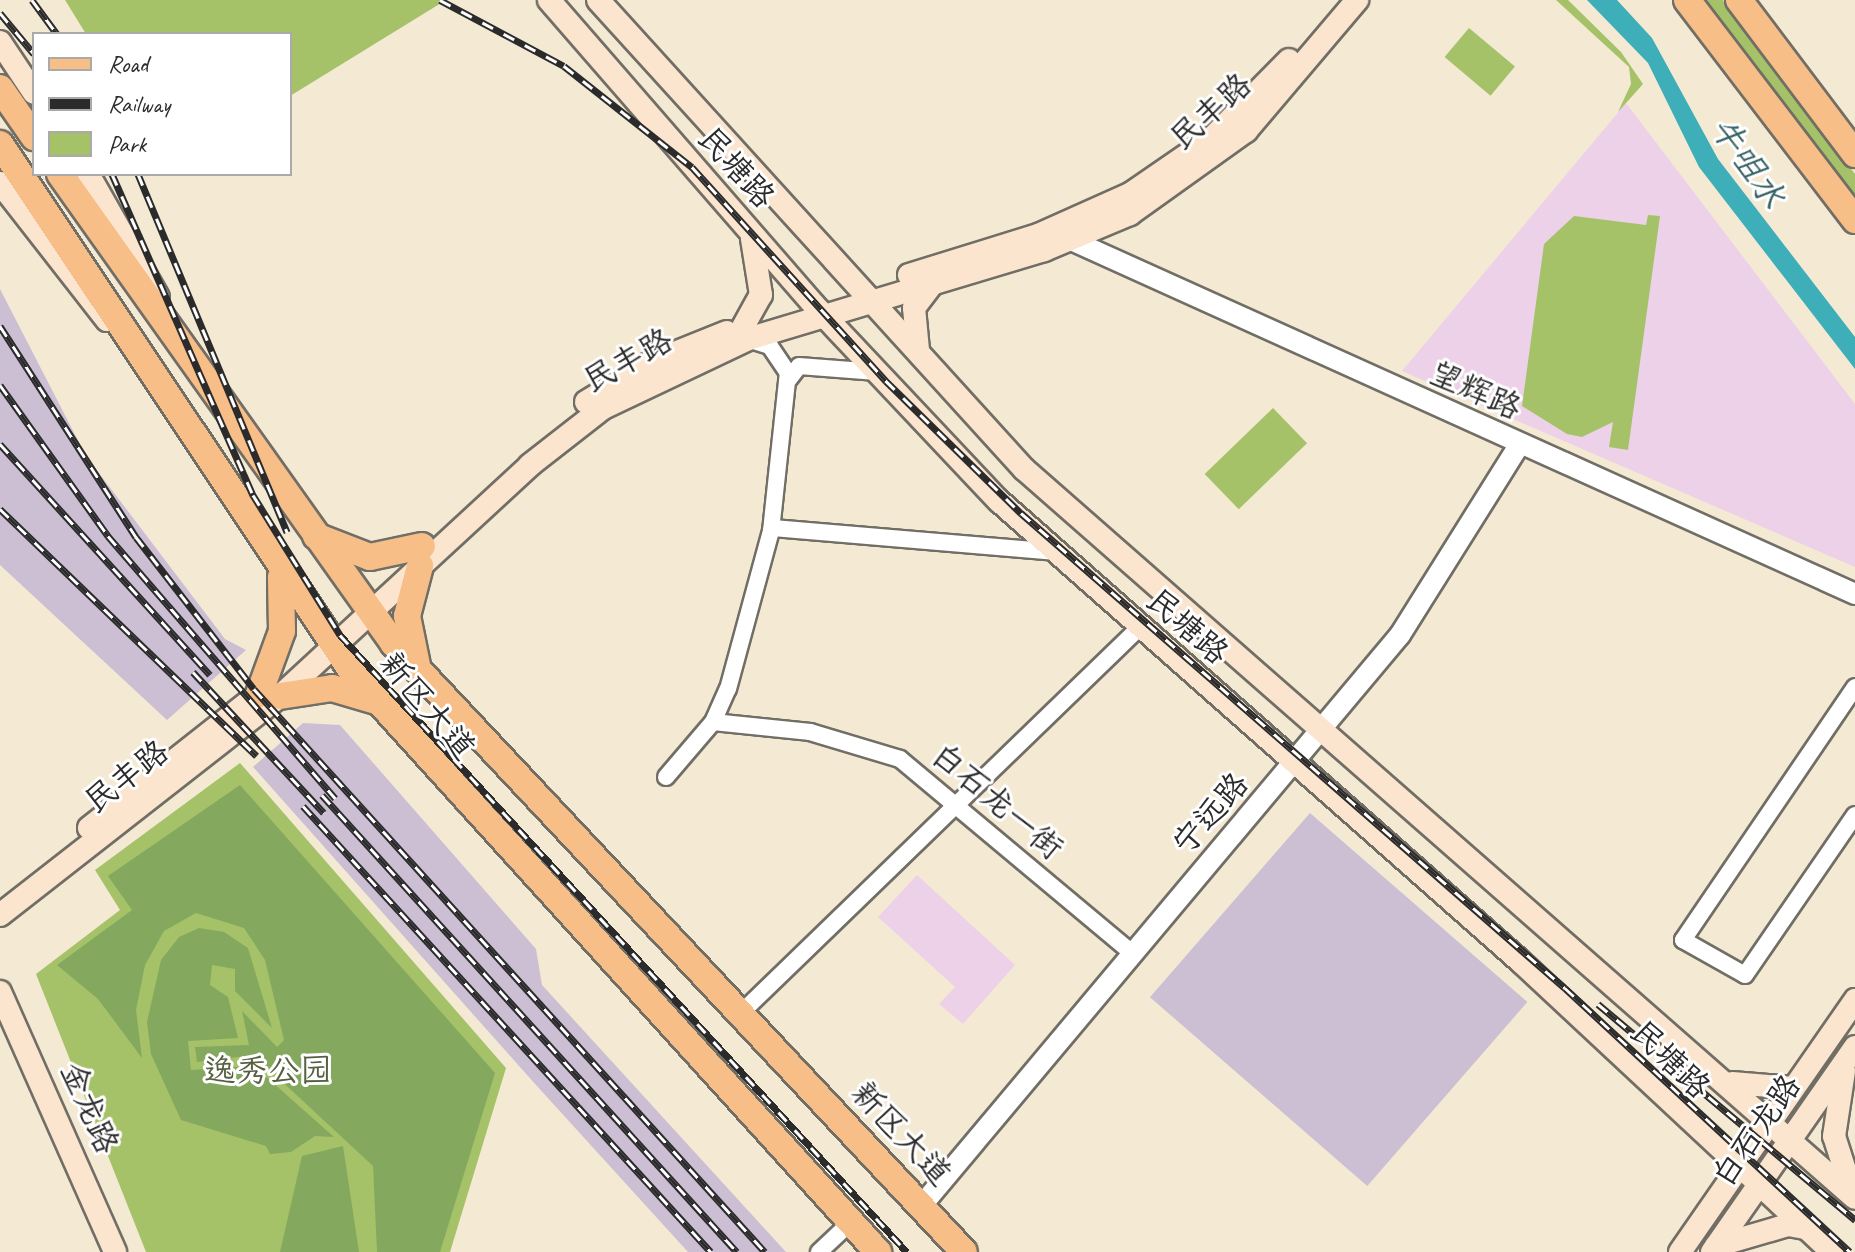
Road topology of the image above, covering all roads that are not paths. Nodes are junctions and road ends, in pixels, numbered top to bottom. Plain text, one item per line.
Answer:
1 (549, 0) edge
2 (598, 0) edge
3 (1338, 0) edge
4 (1357, 0) edge
5 (1687, 0) edge
6 (1739, 0) edge
7 (0, 42) edge
8 (0, 88) edge
9 (32, 90) edge
10 (32, 134) edge
11 (0, 144) edge
12 (1855, 154) edge
13 (61, 176) edge
14 (89, 176) edge
15 (0, 183) edge
16 (1855, 220) edge
17 (746, 227) junction
18 (1071, 240) junction
19 (932, 284) junction
20 (868, 296) junction
21 (819, 311) junction
22 (746, 333) junction
23 (177, 338) junction
24 (144, 359) junction
25 (927, 364) junction
26 (877, 372) junction
27 (789, 379) junction
28 (1520, 444) junction
29 (772, 528) junction
30 (310, 531) junction
31 (1055, 552) junction
32 (421, 556) junction
33 (278, 566) junction
34 (1855, 594) edge
35 (366, 609) junction
36 (1139, 628) junction
37 (331, 642) junction
38 (421, 675) junction
39 (1855, 687) edge
40 (270, 695) junction
41 (376, 701) junction
42 (713, 722) junction
43 (1322, 730) junction
44 (1294, 763) junction
45 (666, 777) dead end
46 (960, 806) junction
47 (1855, 815) edge
48 (0, 898) edge
49 (0, 915) edge
50 (1131, 952) junction
51 (0, 992) edge
52 (1855, 1000) edge
53 (741, 1013) junction
54 (0, 1026) edge
55 (1851, 1053) edge
56 (1720, 1077) junction
57 (1793, 1088) junction
58 (1770, 1122) junction
59 (1698, 1131) junction
60 (1789, 1140) junction
61 (1737, 1169) junction
62 (1756, 1187) junction
63 (1854, 1198) edge
64 (1715, 1200) junction
65 (922, 1205) junction
66 (851, 1222) junction
67 (1805, 1228) junction
68 (1714, 1249) edge
69 (99, 1252) edge
70 (115, 1252) edge
71 (819, 1252) edge
72 (878, 1252) edge
73 (964, 1252) edge
74 (1680, 1252) edge
75 (1832, 1252) edge

1 - 17 main road, 民塘路
2 - 20 main road, 民塘路
3 - 20 main road, 民丰路
4 - 18 main road, 民丰路
5 - 16 main road
6 - 12 main road
7 - 9 main road
8 - 10 main road
11 - 24 main road, 新区大道
13 - 23 main road, 新区大道
14 - 23 main road
15 - 24 main road
17 - 21 main road, 民塘路
17 - 22 main road
18 - 19 main road, 民丰路
18 - 28 street, 望辉路
19 - 20 main road, 民丰路
19 - 25 main road
20 - 21 main road, 民丰路
20 - 25 main road, 民塘路
21 - 22 main road, 民丰路
21 - 26 main road, 民塘路
22 - 27 street
22 - 32 main road, 民丰路
23 - 30 main road, 新区大道
24 - 33 main road, 新区大道
25 - 43 main road, 民塘路
26 - 27 street
26 - 31 main road, 民塘路
27 - 29 street
28 - 34 street, 望辉路
28 - 43 street, 宁远路
29 - 31 street
29 - 42 street
30 - 32 main road
30 - 35 main road, 新区大道
31 - 36 main road, 民塘路
32 - 35 main road, 民丰路
32 - 38 main road
33 - 37 main road, 新区大道
33 - 40 main road
35 - 37 main road, 民丰路
35 - 38 main road, 新区大道
36 - 44 main road, 民塘路
36 - 46 street
37 - 40 main road, 民丰路
37 - 41 main road, 新区大道
38 - 53 main road, 新区大道
39 - 47 street
40 - 41 main road
40 - 48 main road, 民丰路
40 - 49 main road, 民丰路
41 - 66 main road, 新区大道
42 - 45 street
42 - 46 street, 白石龙一街
43 - 44 street, 宁远路
43 - 56 main road, 民塘路
44 - 50 street, 宁远路
44 - 59 main road, 民塘路
46 - 50 street, 白石龙一街
46 - 53 street
50 - 65 street, 宁远路
51 - 70 main road, 金龙路
52 - 57 main road, 白石龙路
53 - 65 main road, 新区大道
54 - 69 main road, 金龙路
55 - 60 main road, 白石龙路
55 - 63 main road
56 - 57 main road
56 - 58 main road, 民塘路
57 - 58 main road, 白石龙路
58 - 60 main road, 民塘路
58 - 61 main road, 白石龙路
59 - 61 main road, 民塘路
59 - 64 main road
60 - 62 main road, 白石龙路
60 - 63 main road, 民塘路
61 - 62 main road, 民塘路
61 - 64 main road, 白石龙路
62 - 67 main road, 民塘路
62 - 68 main road, 白石龙路
64 - 74 main road, 白石龙路
65 - 73 main road, 新区大道
66 - 71 street
66 - 72 main road, 新区大道
67 - 68 main road
67 - 75 main road, 民塘路

